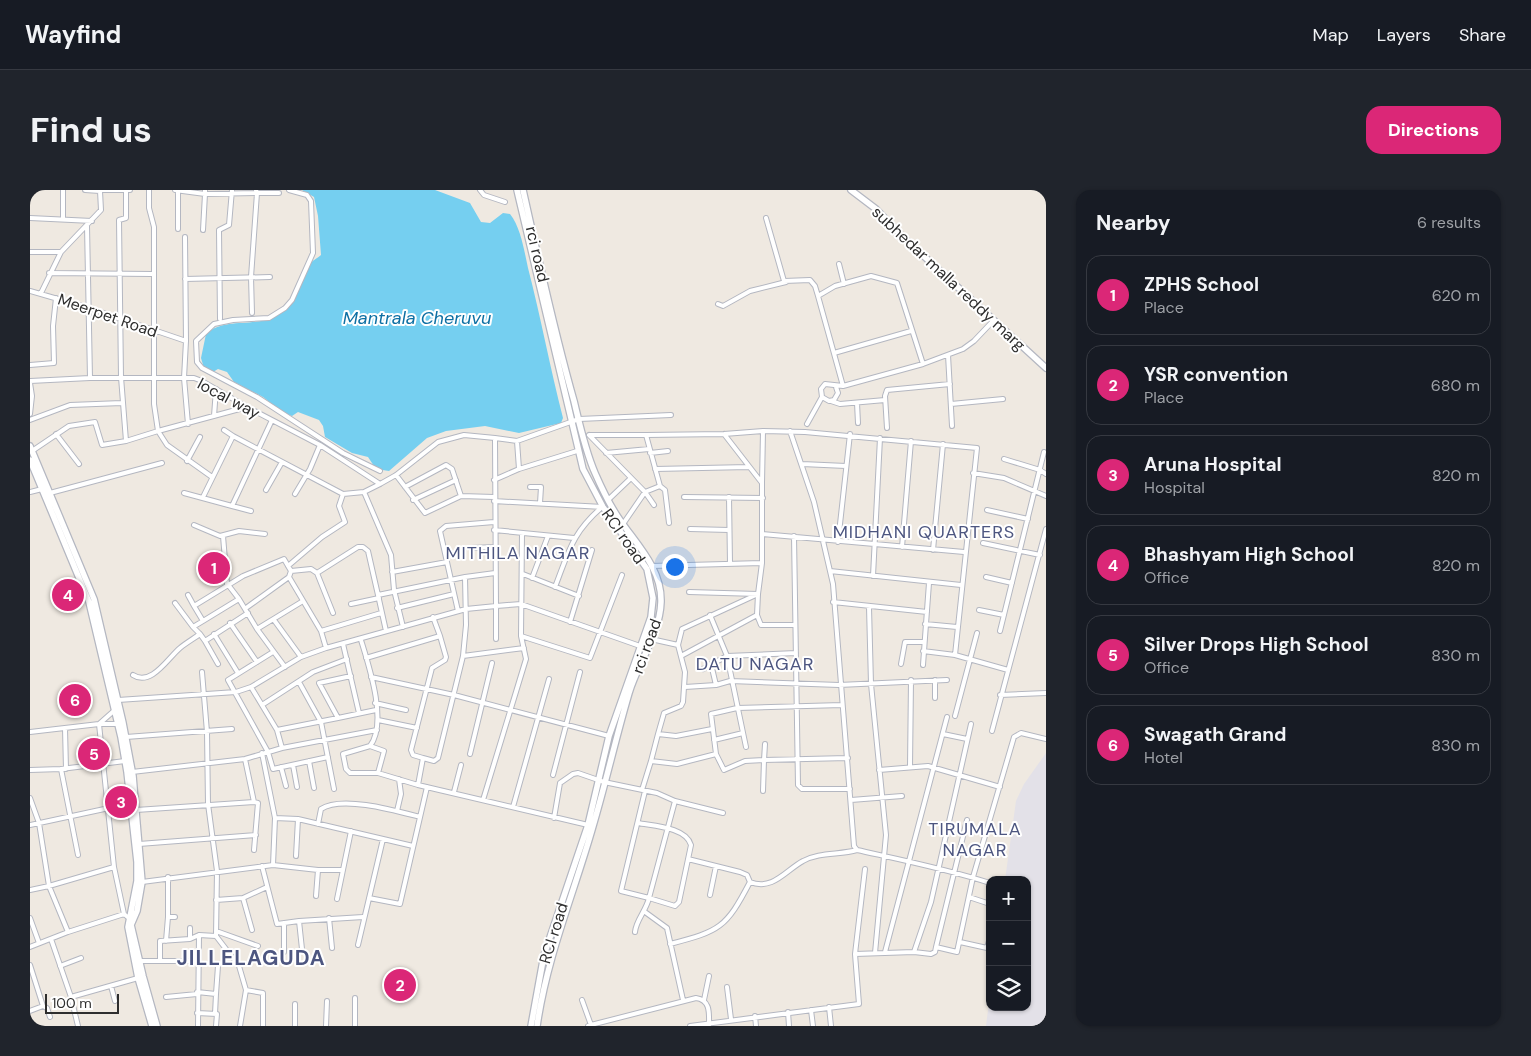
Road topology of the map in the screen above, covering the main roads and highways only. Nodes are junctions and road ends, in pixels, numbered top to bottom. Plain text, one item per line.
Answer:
1 (517, 190) edge
2 (523, 190) edge
3 (851, 190) edge
4 (1046, 368) edge
5 (31, 448) edge
6 (30, 460) edge
7 (36, 466) junction
8 (650, 567) junction
9 (117, 709) junction
10 (120, 724) junction
11 (601, 781) junction
12 (128, 917) junction
13 (152, 1026) edge
14 (157, 1026) edge
15 (531, 1026) edge
16 (537, 1026) edge

1 - 8 main road, RCI road
2 - 8 main road, rci road
3 - 4 main road, subhedar malla reddy marg
5 - 7 main road
6 - 7 main road
7 - 9 main road
7 - 9 main road
8 - 11 main road, RCI road
8 - 11 main road, rci road
9 - 10 main road
10 - 12 main road
10 - 12 main road
11 - 15 main road, RCI road
11 - 16 main road, rci road
12 - 13 main road
12 - 14 main road

